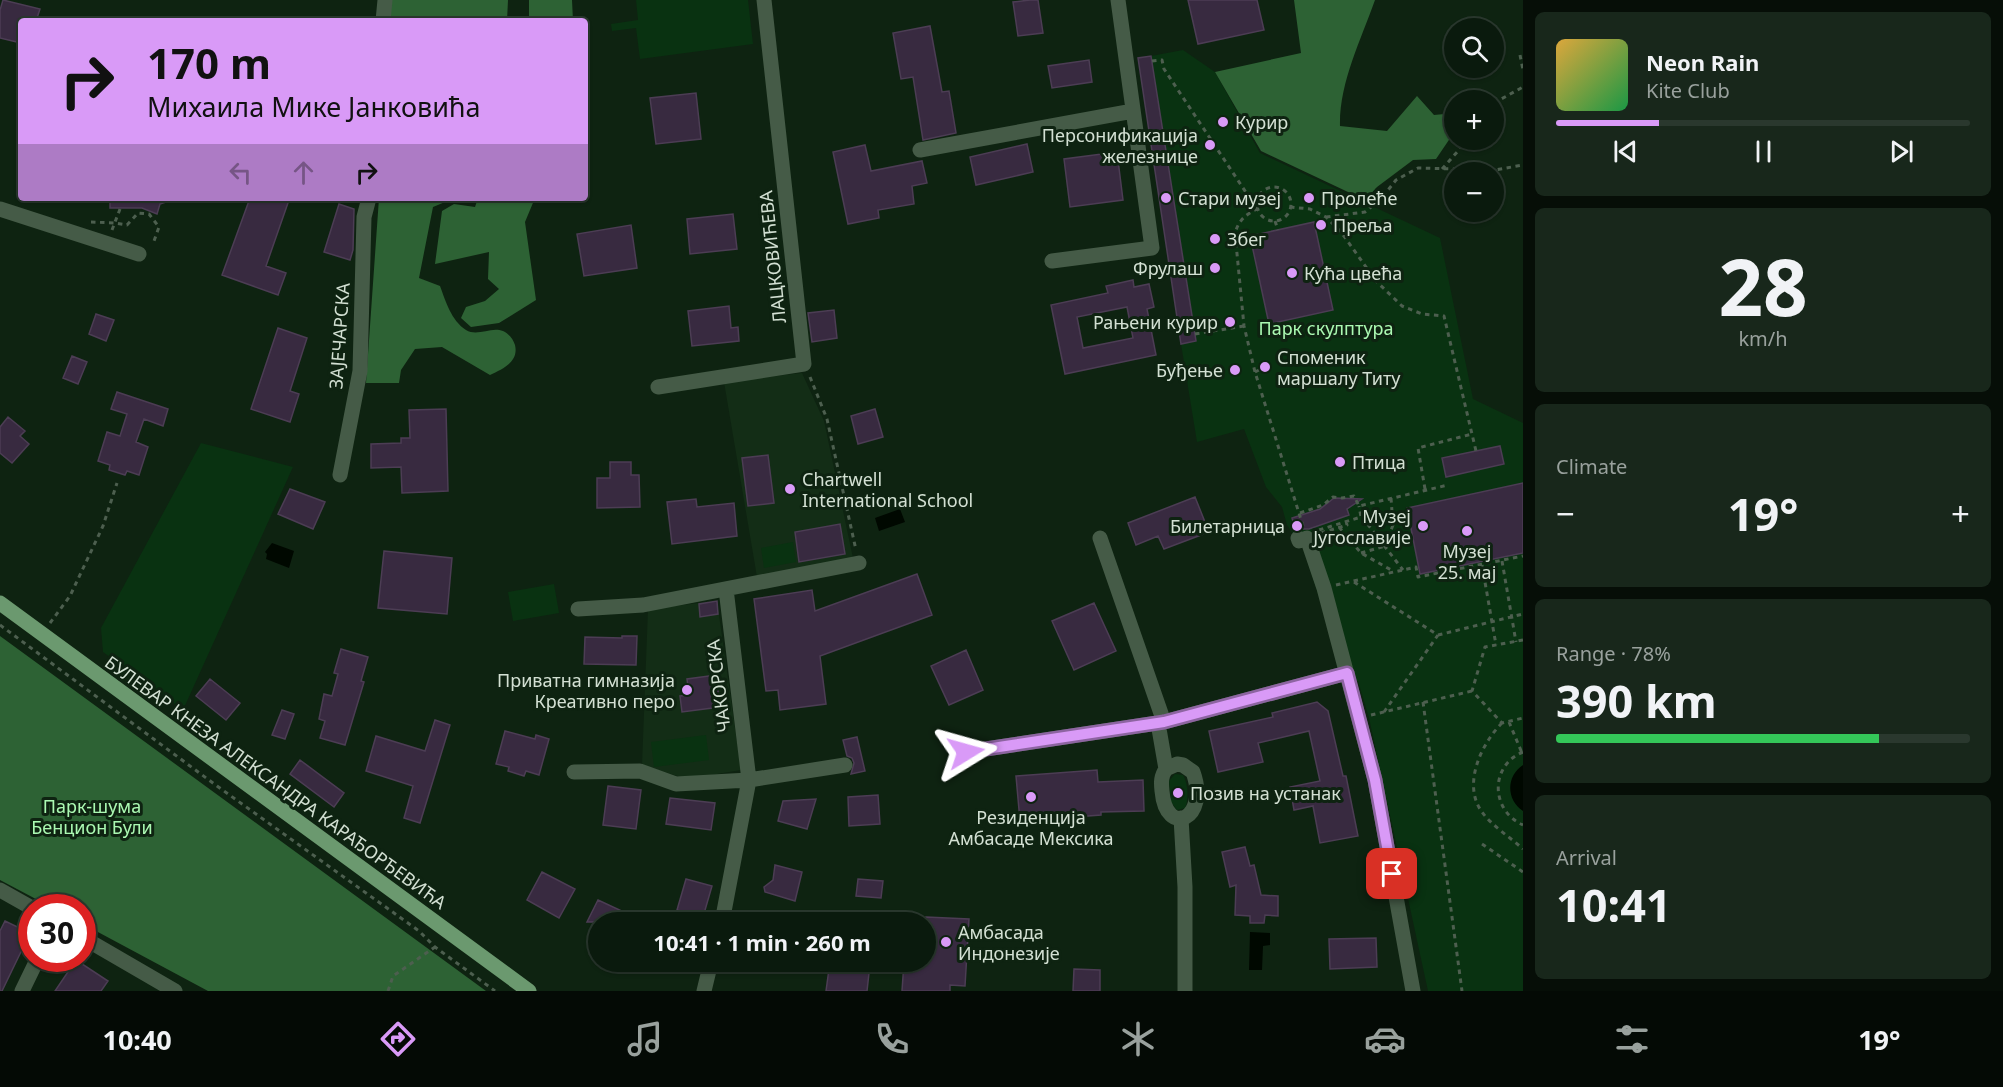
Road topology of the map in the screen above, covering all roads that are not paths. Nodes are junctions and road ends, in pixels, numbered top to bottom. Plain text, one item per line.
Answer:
1 (385, 0) edge
2 (764, 0) edge
3 (1118, 0) edge
4 (384, 18) edge
5 (1133, 111) junction
6 (920, 150) dead end
7 (368, 201) edge
8 (0, 209) edge
9 (140, 254) dead end
10 (1052, 261) dead end
11 (658, 387) dead end
12 (340, 475) dead end
13 (1306, 534) road end
14 (1100, 538) dead end
15 (859, 563) road end
16 (726, 589) junction
17 (0, 603) edge
18 (578, 609) dead end
19 (1347, 673) junction
20 (1161, 723) junction
21 (966, 752) dead end
22 (845, 765) dead end
23 (1166, 769) junction
24 (574, 772) dead end
25 (749, 780) junction
26 (1181, 818) junction
27 (0, 890) edge
28 (18, 900) edge
29 (724, 912) edge
30 (96, 945) edge
31 (31, 972) edge
32 (709, 972) edge
33 (22, 991) edge
34 (175, 991) edge
35 (529, 991) edge
36 (704, 991) edge
37 (1185, 991) edge
38 (1413, 991) edge

1 - 4 street
2 - 11 street, ЛАЦКОВИЋЕВА
3 - 5 street
5 - 6 street
5 - 10 street
7 - 12 street, ЗАЈЕЧАРСКА
8 - 9 street
13 - 19 street
14 - 20 street
15 - 16 street
16 - 18 street
16 - 25 street, ЧАКОРСКА
17 - 35 main road, БУЛЕВАР КНЕЗА АЛЕКСАНДРА КАРАЂОРЂЕВИЋА
19 - 20 street
19 - 38 street
20 - 21 street
20 - 23 street
22 - 25 street
23 - 26 street
23 - 26 street
24 - 25 street
25 - 29 street, ЧАКОРСКА
26 - 37 street
27 - 28 street
30 - 34 street
31 - 33 street
32 - 36 street

